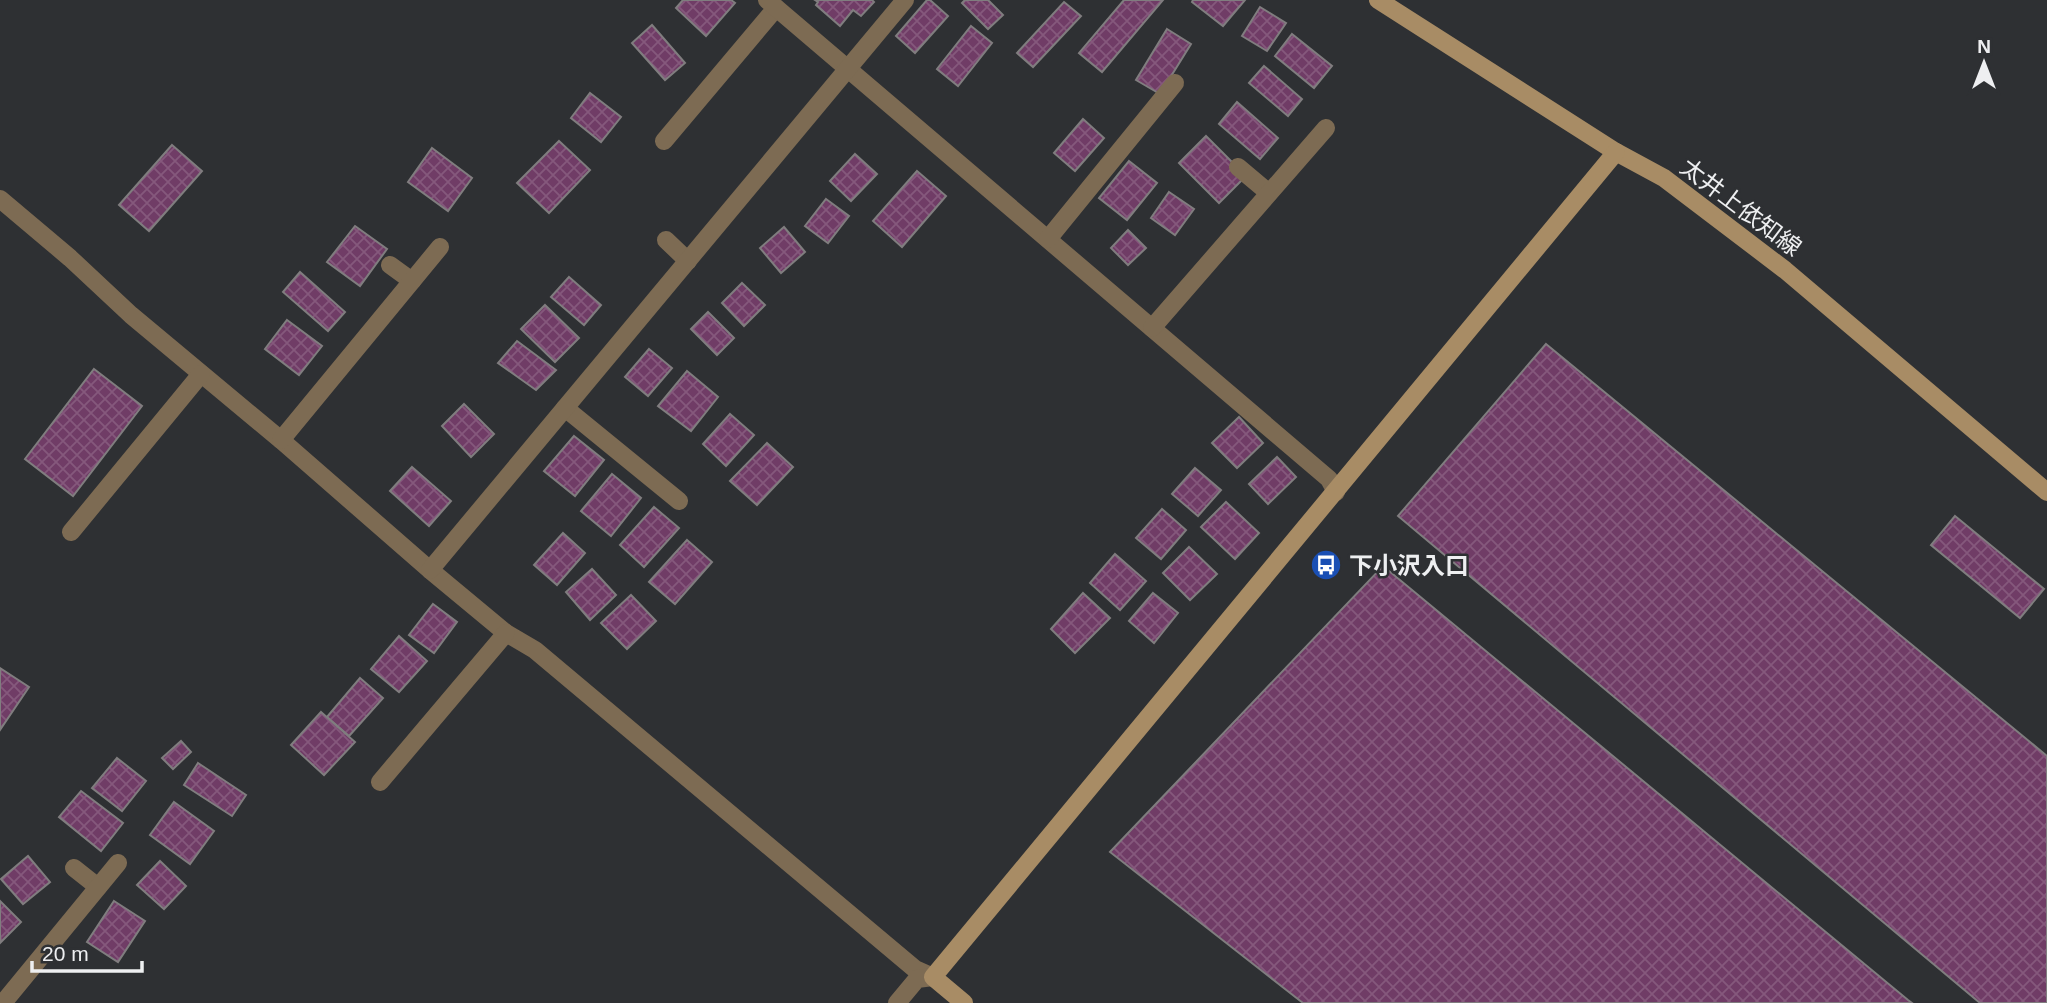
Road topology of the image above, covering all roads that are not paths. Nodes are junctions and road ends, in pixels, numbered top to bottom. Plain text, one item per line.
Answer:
1 (905, 0) edge
2 (1378, 0) edge
3 (772, 4) edge
4 (848, 69) junction
5 (1175, 83) dead end
6 (1326, 128) dead end
7 (664, 141) dead end
8 (1616, 152) junction
9 (1238, 167) dead end
10 (1269, 193) junction
11 (0, 199) edge
12 (666, 240) dead end
13 (1048, 240) junction
14 (440, 247) dead end
15 (688, 261) junction
16 (390, 265) dead end
17 (412, 281) junction
18 (1152, 328) junction
19 (201, 374) junction
20 (565, 408) junction
21 (281, 440) junction
22 (1336, 492) junction
23 (2047, 492) edge
24 (679, 501) dead end
25 (71, 532) dead end
26 (430, 570) junction
27 (506, 633) junction
28 (380, 782) dead end
29 (118, 863) dead end
30 (74, 868) dead end
31 (98, 887) junction
32 (933, 977) junction
33 (3, 1003) edge
34 (897, 1003) edge
35 (964, 1003) edge

1 - 4 street
2 - 8 street, 太井上依知線
3 - 4 street
3 - 7 street
4 - 13 street
4 - 15 street
5 - 13 street
6 - 10 street
8 - 22 street
8 - 23 street, 太井上依知線
9 - 10 street
10 - 18 street
11 - 19 street
12 - 15 street
13 - 18 street
14 - 17 street
15 - 20 street
16 - 17 street
17 - 21 street
18 - 22 street
19 - 21 street
19 - 25 street
20 - 24 street
20 - 26 street
21 - 26 street
22 - 32 street
26 - 27 street
27 - 28 street
27 - 32 street
29 - 31 street
30 - 31 street
31 - 33 street
32 - 34 street
32 - 35 street

